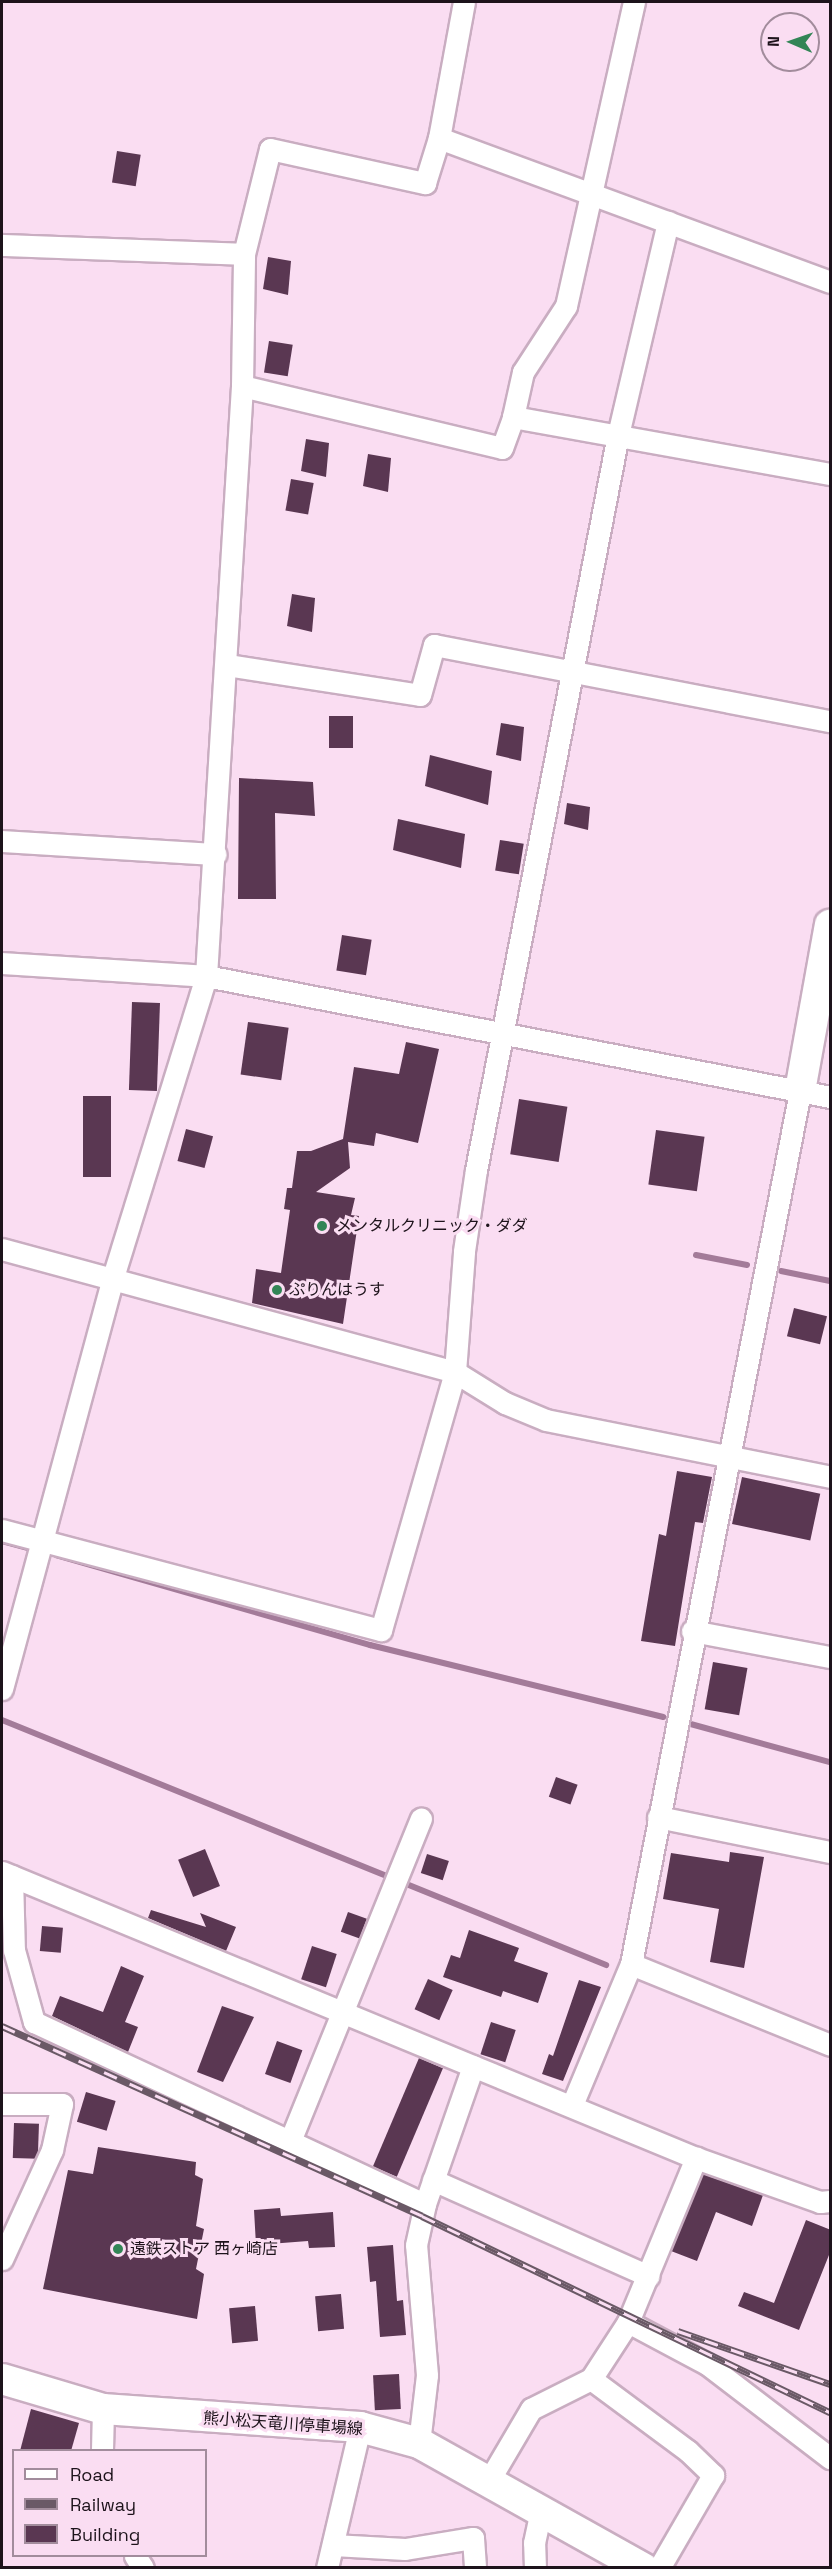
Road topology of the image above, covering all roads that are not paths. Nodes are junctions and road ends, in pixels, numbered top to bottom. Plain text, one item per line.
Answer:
1 (464, 2) edge
2 (634, 2) edge
3 (439, 138) junction
4 (590, 191) junction
5 (668, 222) junction
6 (2, 245) edge
7 (244, 254) junction
8 (831, 282) edge
9 (242, 386) junction
10 (513, 417) junction
11 (618, 435) junction
12 (831, 474) edge
13 (227, 665) junction
14 (572, 673) junction
15 (831, 721) edge
16 (2, 841) edge
17 (216, 854) junction
18 (831, 925) edge
19 (2, 963) edge
20 (206, 976) junction
21 (503, 1036) junction
22 (800, 1091) junction
23 (831, 1097) edge
24 (2, 1249) edge
25 (113, 1277) junction
26 (456, 1371) junction
27 (728, 1456) junction
28 (831, 1477) edge
29 (2, 1530) edge
30 (40, 1540) junction
31 (692, 1631) junction
32 (831, 1657) edge
33 (2, 1689) edge
34 (658, 1817) junction
35 (421, 1820) dead end
36 (831, 1852) edge
37 (7, 1874) edge
38 (631, 1964) junction
39 (341, 2011) junction
40 (831, 2044) edge
41 (473, 2066) junction
42 (2, 2104) edge
43 (572, 2105) junction
44 (291, 2141) junction
45 (696, 2158) junction
46 (433, 2180) junction
47 (831, 2201) edge
48 (425, 2204) junction
49 (2, 2259) edge
50 (649, 2276) junction
51 (628, 2322) junction
52 (2, 2379) edge
53 (591, 2379) junction
54 (103, 2409) junction
55 (360, 2427) junction
56 (419, 2443) junction
57 (102, 2449) edge
58 (831, 2458) edge
59 (488, 2482) junction
60 (541, 2511) junction
61 (333, 2545) junction
62 (327, 2568) edge
63 (475, 2568) edge
64 (535, 2568) edge
65 (643, 2568) edge
66 (659, 2568) edge

1 - 3 street
2 - 4 street
3 - 4 street
3 - 7 street
4 - 5 street
4 - 10 street
5 - 8 street
5 - 11 street
6 - 7 street
7 - 9 street
9 - 10 street
9 - 13 street
10 - 11 street
11 - 12 street
11 - 14 street
13 - 14 street
13 - 17 street
14 - 15 street
14 - 21 street
16 - 17 street
17 - 20 street
18 - 22 main road
19 - 20 street
20 - 21 street
20 - 25 street
21 - 22 street
21 - 26 street
22 - 23 street
22 - 27 street
24 - 25 street
25 - 26 street
25 - 30 street
26 - 27 street
26 - 30 street
27 - 28 street
27 - 31 street
29 - 30 street
30 - 33 street
31 - 32 street
31 - 34 street
34 - 36 street
34 - 38 street
35 - 39 street
37 - 39 street
37 - 44 street
38 - 40 street
38 - 43 street
39 - 41 street
39 - 44 street
41 - 43 street
41 - 46 street
42 - 49 street
43 - 45 street
44 - 48 street
45 - 47 street
45 - 50 street
46 - 48 street
46 - 50 street
48 - 56 street
50 - 51 street
51 - 53 street
51 - 58 street
52 - 54 main road, 熊小松天竜川停車場線
53 - 59 street
53 - 66 street
54 - 55 main road, 熊小松天竜川停車場線
54 - 57 street
55 - 56 main road, 熊小松天竜川停車場線
55 - 61 street
56 - 59 main road, 熊小松天竜川停車場線
59 - 60 main road, 熊小松天竜川停車場線
60 - 64 street
60 - 65 main road, 熊小松天竜川停車場線
61 - 62 street
61 - 63 street

